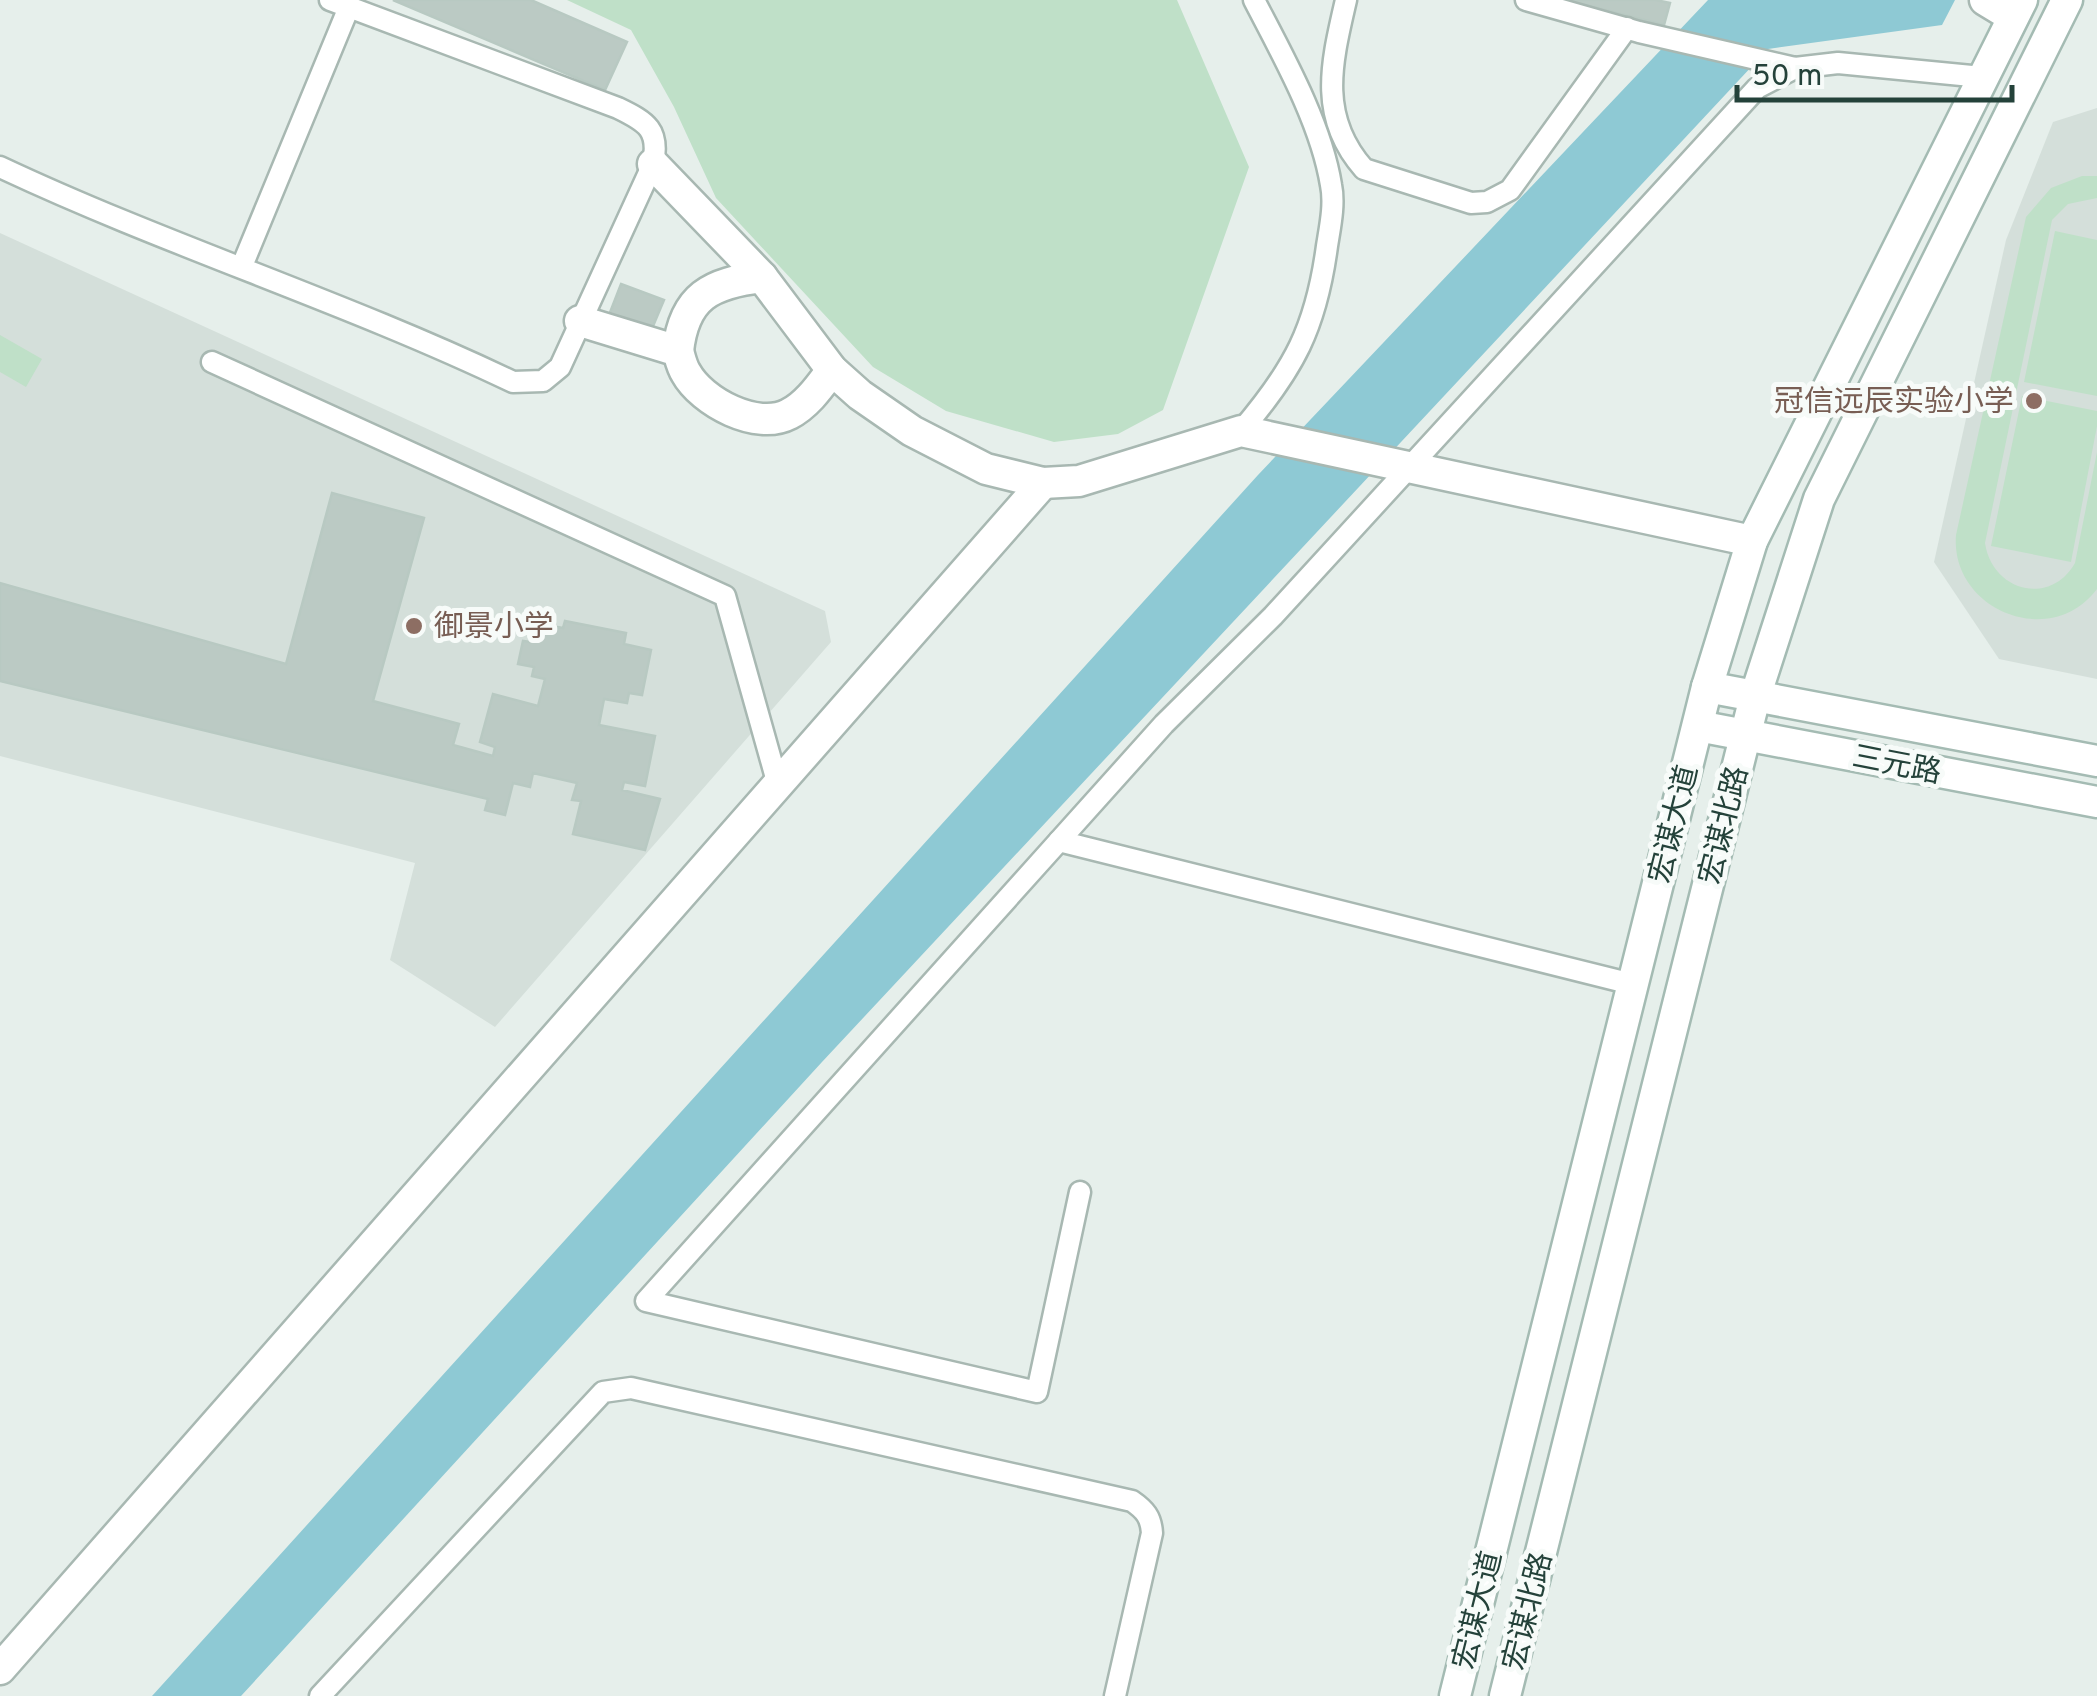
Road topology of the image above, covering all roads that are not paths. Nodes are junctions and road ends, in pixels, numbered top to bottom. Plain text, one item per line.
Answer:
1 (1254, 0) edge
2 (1346, 0) edge
3 (1526, 0) edge
4 (1985, 0) edge
5 (2067, 0) edge
6 (340, 4) edge
7 (2018, 9) edge
8 (1633, 30) junction
9 (1795, 68) junction
10 (1982, 77) junction
11 (653, 164) junction
12 (0, 166) edge
13 (242, 266) junction
14 (762, 277) junction
15 (580, 322) junction
16 (678, 351) junction
17 (212, 362) dead end
18 (832, 370) junction
19 (1241, 431) junction
20 (1410, 466) junction
21 (1043, 483) junction
22 (1752, 541) junction
23 (1707, 687) junction
24 (1755, 697) junction
25 (1698, 726) junction
26 (1746, 735) junction
27 (2097, 761) edge
28 (778, 785) junction
29 (2097, 802) edge
30 (1059, 841) junction
31 (1632, 984) junction
32 (1080, 1192) dead end
33 (0, 1669) edge
34 (320, 1696) edge
35 (1115, 1696) edge
36 (1456, 1696) edge
37 (1505, 1696) edge

1 - 19 lane
2 - 8 lane
3 - 8 lane
4 - 7 main road
5 - 24 main road, 宏谋北路
6 - 11 lane
6 - 13 lane
7 - 10 main road, 宏谋大道
8 - 9 lane
9 - 10 lane
9 - 20 lane
10 - 22 main road, 宏谋大道
11 - 14 main road
11 - 15 lane
12 - 13 lane
13 - 15 lane
14 - 16 main road
14 - 18 main road
15 - 16 main road
16 - 18 main road
17 - 28 lane
18 - 21 main road
19 - 20 main road
19 - 21 main road
20 - 22 main road
20 - 30 lane
21 - 28 main road
22 - 23 main road, 宏谋大道
23 - 24 main road, 三元路
23 - 25 main road, 宏谋大道
24 - 26 main road, 宏谋北路
24 - 27 main road, 三元路
25 - 26 main road, 三元路
25 - 31 main road, 宏谋大道
26 - 29 main road, 三元路
26 - 37 main road, 宏谋北路
28 - 33 main road
30 - 31 lane
30 - 32 lane
31 - 36 main road, 宏谋大道
34 - 35 lane

